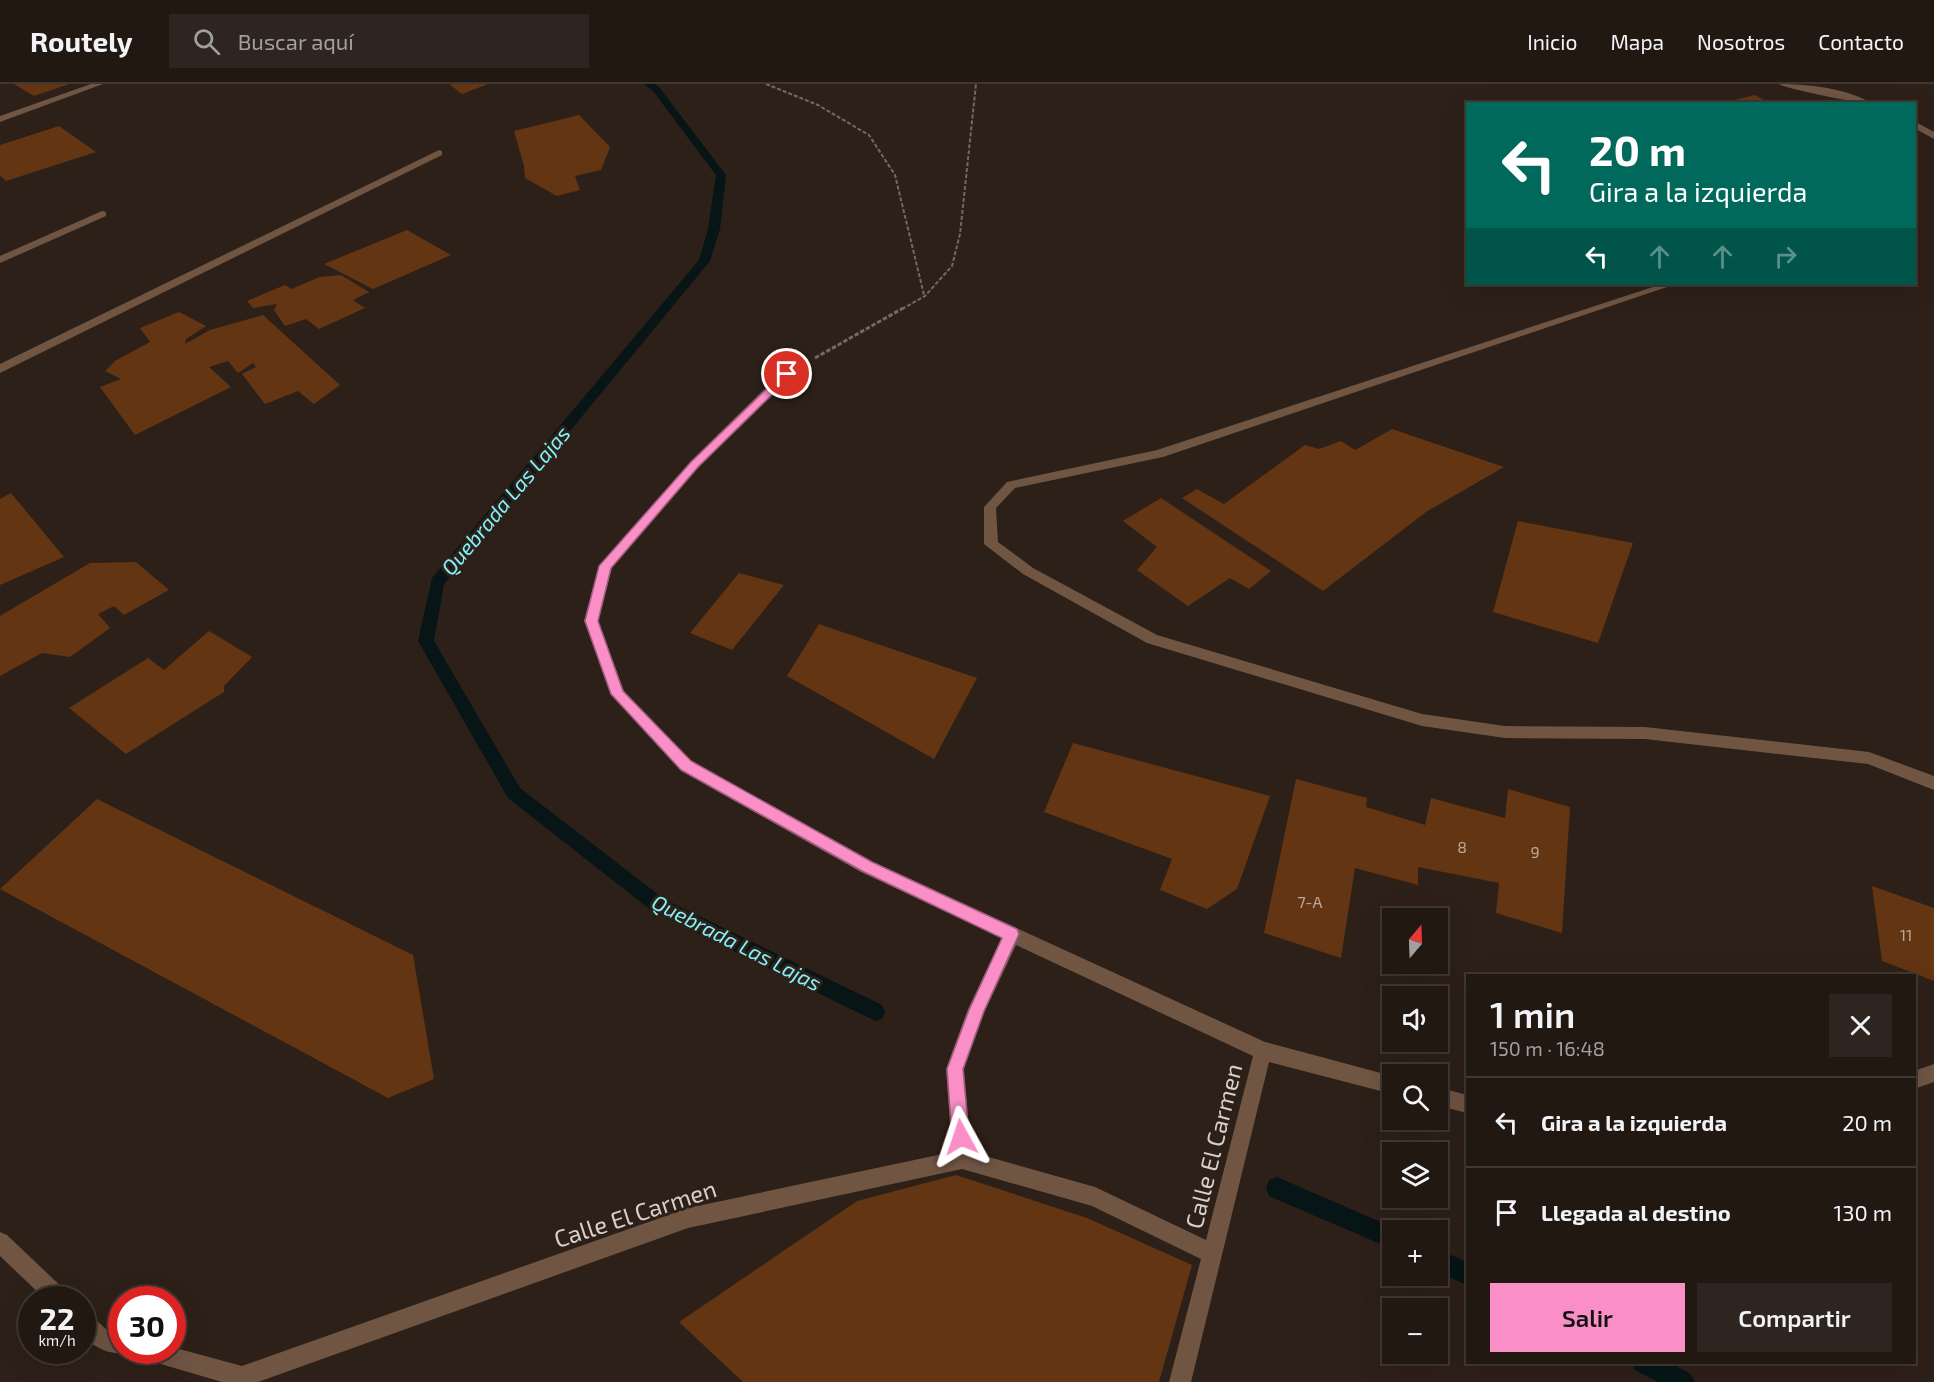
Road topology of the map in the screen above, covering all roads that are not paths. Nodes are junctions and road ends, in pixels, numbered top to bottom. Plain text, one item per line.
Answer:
1 (99, 84) edge
2 (1783, 84) edge
3 (1832, 84) edge
4 (1839, 94) junction
5 (1863, 102) edge
6 (0, 119) edge
7 (1916, 125) edge
8 (1934, 136) edge
9 (439, 153) dead end
10 (102, 214) dead end
11 (0, 260) edge
12 (1668, 285) edge
13 (0, 369) edge
14 (787, 374) road end
15 (1934, 783) edge
16 (1012, 934) junction
17 (1263, 1051) junction
18 (1934, 1073) edge
19 (1916, 1079) edge
20 (1382, 1082) edge
21 (1448, 1099) edge
22 (1466, 1104) edge
23 (962, 1159) junction
24 (0, 1242) edge
25 (1212, 1254) junction
26 (46, 1286) edge
27 (186, 1362) edge
28 (1180, 1382) edge

1 - 6 street
2 - 4 street
3 - 4 street
4 - 5 street
7 - 8 street
9 - 13 street
10 - 11 street
12 - 15 street
14 - 16 street
16 - 17 street
16 - 23 street
17 - 20 street
17 - 25 street, Calle El Carmen
18 - 19 street
21 - 22 street
23 - 25 street, Calle El Carmen
23 - 27 street, Calle El Carmen
24 - 26 street
25 - 28 street, Calle El Carmen

